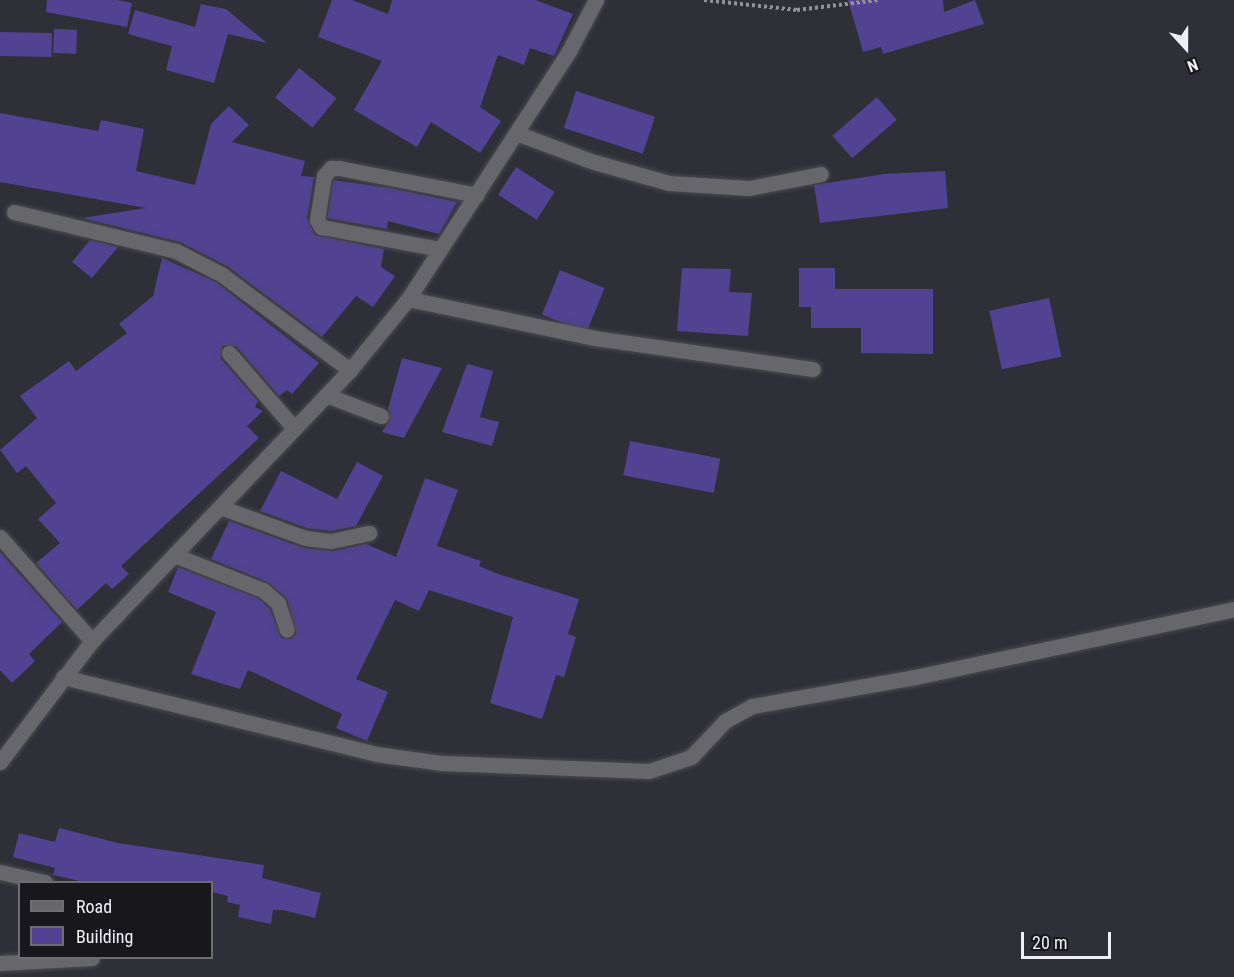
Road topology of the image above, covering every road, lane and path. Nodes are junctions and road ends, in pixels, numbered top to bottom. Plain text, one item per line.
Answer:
1 (596, 0) edge
2 (704, 0) edge
3 (878, 0) edge
4 (516, 133) junction
5 (821, 174) dead end
6 (476, 195) junction
7 (14, 212) dead end
8 (440, 249) junction
9 (408, 299) junction
10 (229, 353) dead end
11 (813, 369) dead end
12 (350, 370) junction
13 (327, 395) junction
14 (381, 416) dead end
15 (294, 428) junction
16 (220, 507) junction
17 (369, 533) dead end
18 (0, 537) edge
19 (174, 555) junction
20 (1234, 609) edge
21 (287, 630) dead end
22 (92, 641) junction
23 (63, 677) junction
24 (0, 762) edge
25 (0, 872) edge
26 (40, 881) edge
27 (74, 959) edge
28 (0, 963) edge

1 - 4 street
2 - 3 path
4 - 5 street
4 - 6 street
6 - 8 street
6 - 8 street
7 - 12 street
8 - 9 street
9 - 11 street
9 - 12 street
10 - 15 street
12 - 13 street
13 - 14 street
13 - 15 street
15 - 16 street
16 - 17 street
16 - 19 street
18 - 22 street
19 - 21 street
19 - 22 street
20 - 23 street
22 - 23 street
23 - 24 street
25 - 26 street
27 - 28 street

